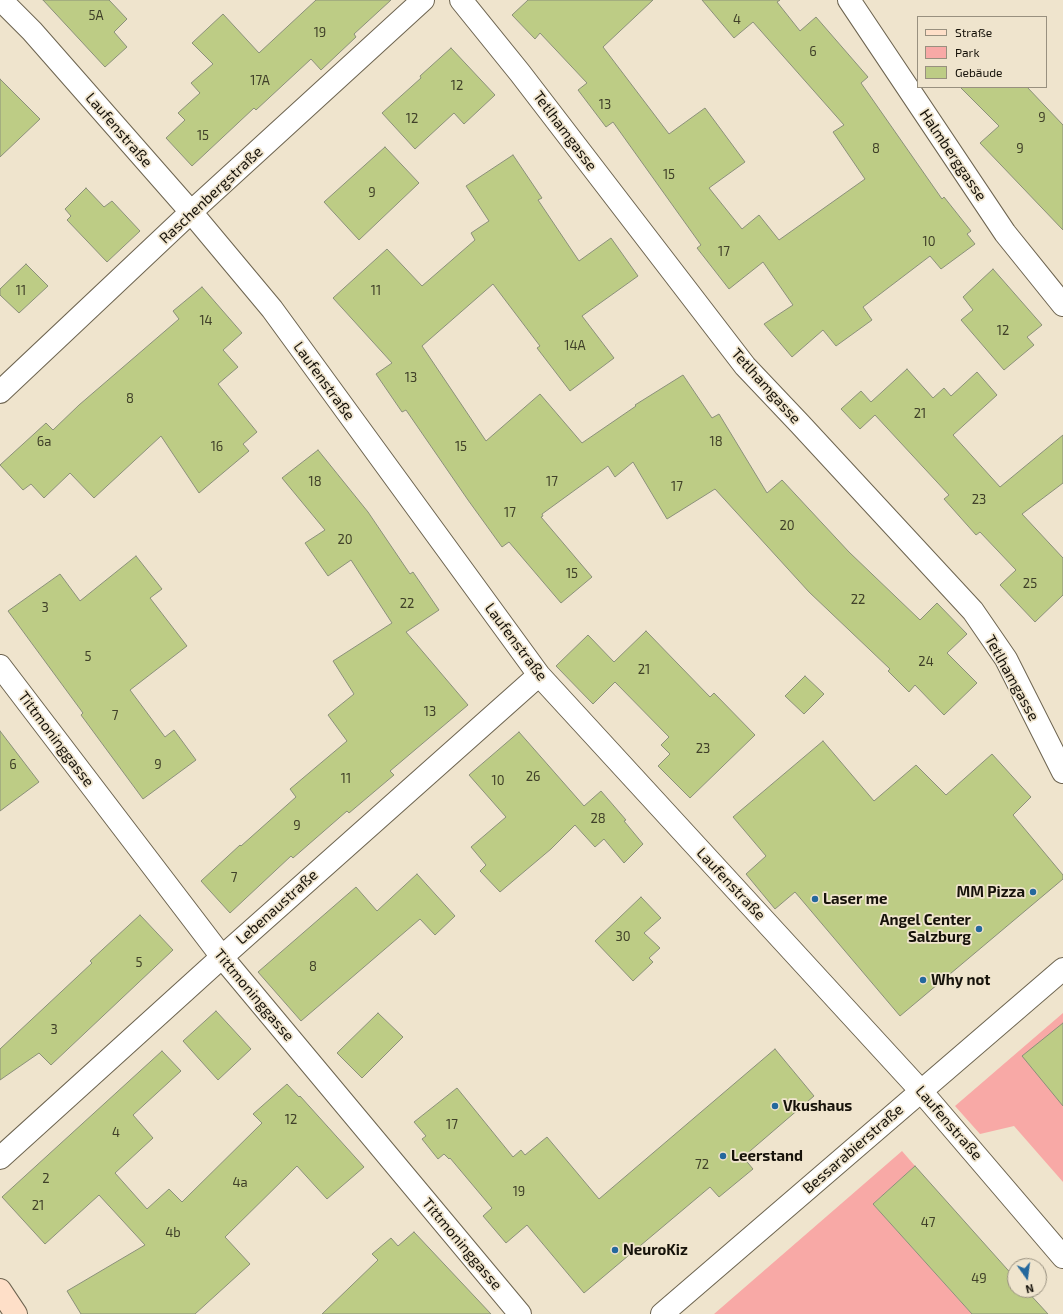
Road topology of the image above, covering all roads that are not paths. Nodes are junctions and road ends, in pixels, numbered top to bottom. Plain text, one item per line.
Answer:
1 (1, 0) edge
2 (423, 0) edge
3 (461, 0) edge
4 (849, 0) edge
5 (191, 212) junction
6 (1063, 305) edge
7 (0, 392) edge
8 (0, 666) edge
9 (539, 675) junction
10 (1063, 772) edge
11 (222, 957) junction
12 (1063, 969) edge
13 (921, 1091) junction
14 (0, 1158) edge
15 (1063, 1257) edge
16 (0, 1290) edge
17 (16, 1314) edge
18 (520, 1314) edge
19 (662, 1314) edge

1 - 5 street, Laufenstraße
2 - 5 street, Raschenbergstraße
3 - 10 street, Tetlhamgasse
4 - 6 street, Halmberggasse
5 - 7 street, Raschenbergstraße
5 - 9 street, Laufenstraße
8 - 11 street, Tittmoninggasse
9 - 11 street, Lebenaustraße
9 - 13 street, Laufenstraße
11 - 14 street, Lebenaustraße
11 - 18 street, Tittmoninggasse
12 - 13 street, Bessarabierstraße
13 - 15 street, Laufenstraße
13 - 19 street, Bessarabierstraße
16 - 17 street

